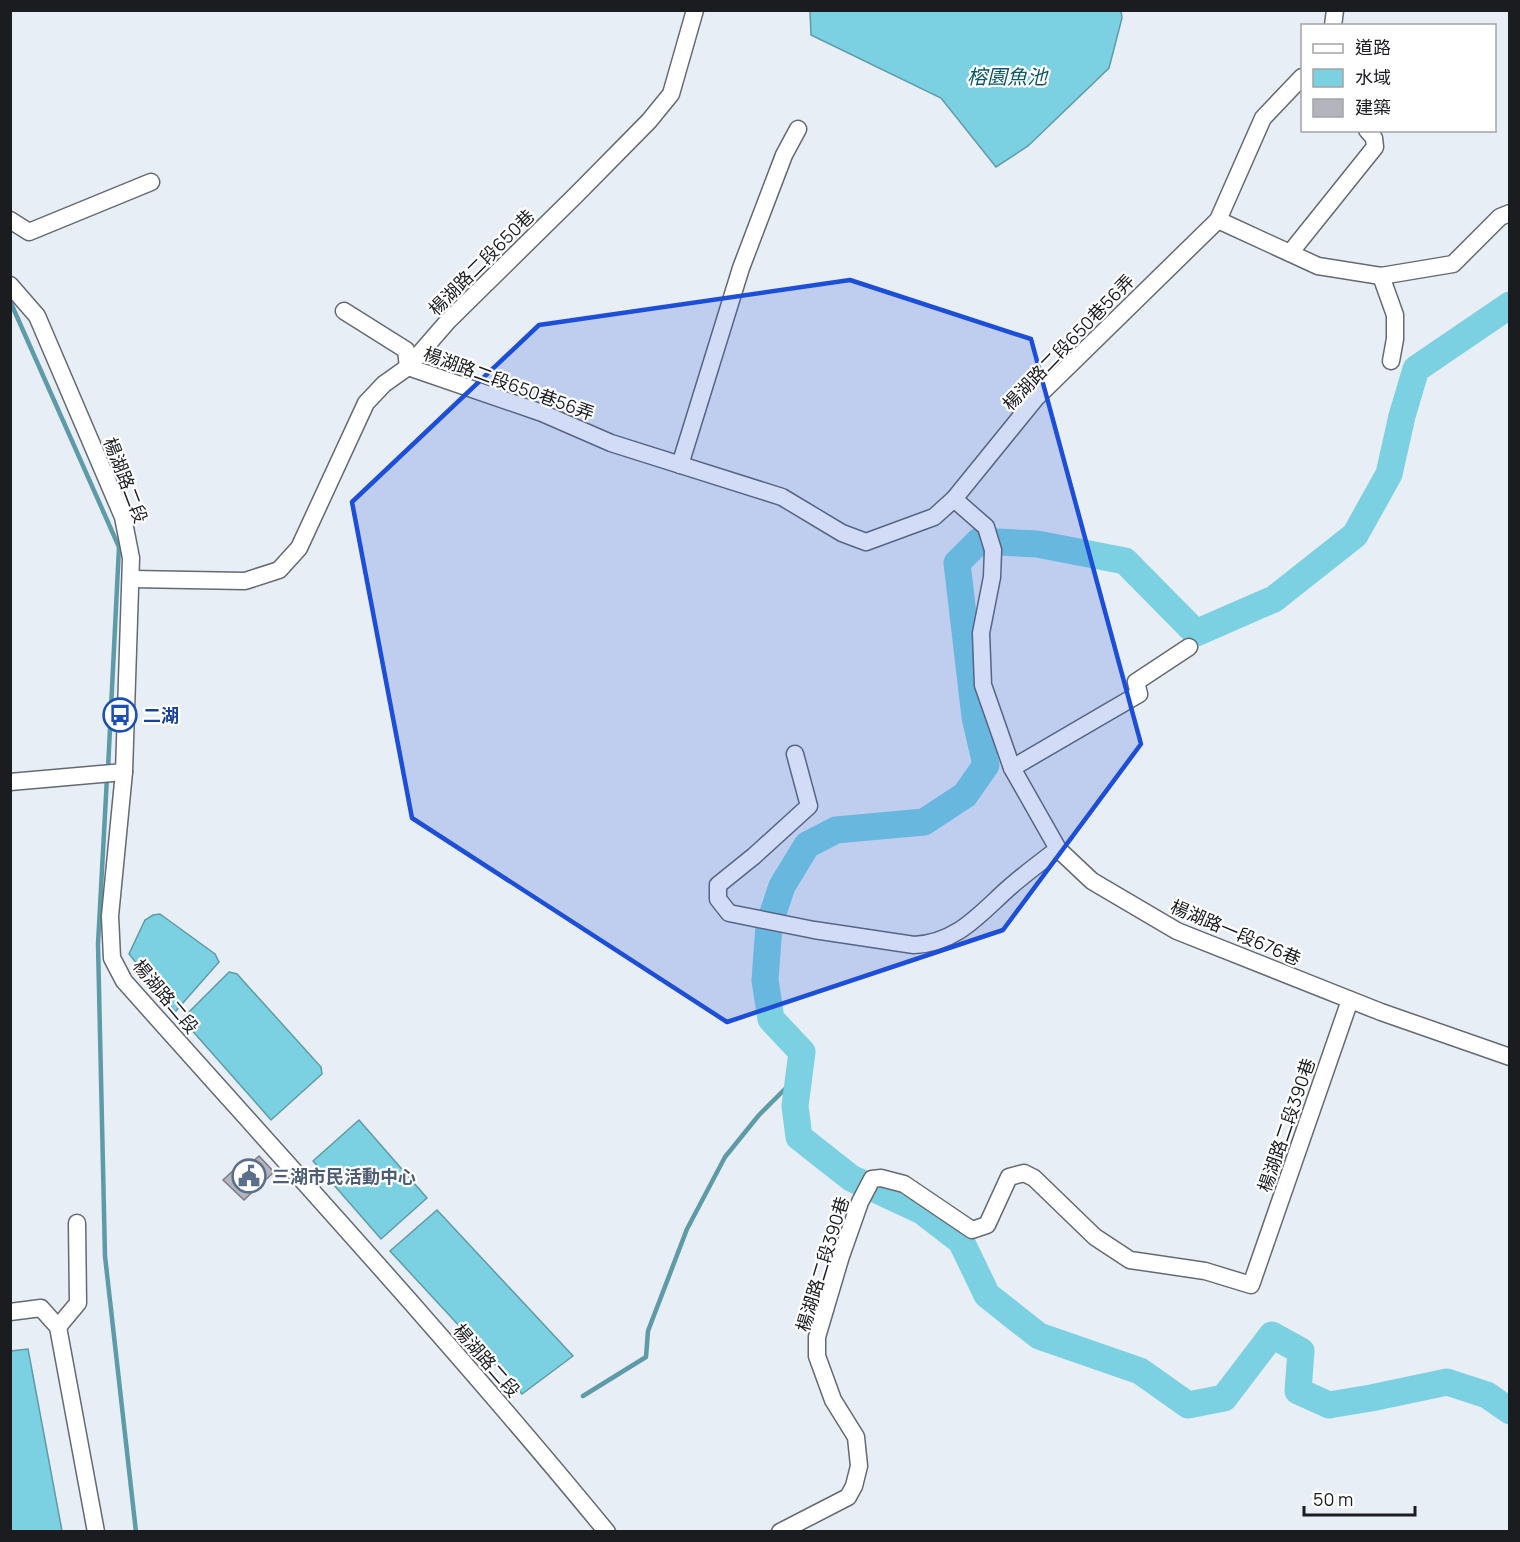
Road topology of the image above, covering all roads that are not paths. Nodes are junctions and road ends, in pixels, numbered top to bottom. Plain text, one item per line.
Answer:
1 (696, 10) edge
2 (1301, 80) edge
3 (798, 129) dead end
4 (1369, 132) edge
5 (151, 182) dead end
6 (1509, 213) edge
7 (10, 220) edge
8 (1218, 220) junction
9 (1290, 253) junction
10 (1381, 276) junction
11 (10, 285) edge
12 (344, 311) dead end
13 (1391, 361) dead end
14 (408, 367) junction
15 (681, 465) junction
16 (954, 499) junction
17 (132, 579) junction
18 (1189, 646) dead end
19 (795, 754) dead end
20 (1012, 768) junction
21 (124, 772) junction
22 (10, 783) edge
23 (1058, 849) junction
24 (1350, 1000) junction
25 (1509, 1057) edge
26 (77, 1223) dead end
27 (10, 1312) edge
28 (58, 1327) junction
29 (96, 1532) edge
30 (607, 1532) edge
31 (780, 1532) edge

1 - 14 street, 楊湖路二段650巷
2 - 8 street, 楊湖路二段650巷56弄
3 - 15 street
4 - 9 street
5 - 7 street
6 - 10 street
8 - 9 street
8 - 16 street, 楊湖路二段650巷56弄
9 - 10 street
10 - 13 street
11 - 17 street, 楊湖路二段
12 - 14 street, 楊湖路二段650巷56弄
14 - 15 street, 楊湖路二段650巷56弄
14 - 17 street, 楊湖路二段650巷
15 - 16 street, 楊湖路二段650巷56弄
16 - 20 street, 楊湖路一段676巷
17 - 21 street, 楊湖路二段
18 - 20 street
19 - 23 street
20 - 23 street, 楊湖路一段676巷
21 - 22 street
21 - 30 street, 楊湖路二段
23 - 24 street, 楊湖路一段676巷
24 - 25 street, 楊湖路一段676巷
24 - 31 street, 楊湖路二段390巷
26 - 28 street
27 - 28 street
28 - 29 street

